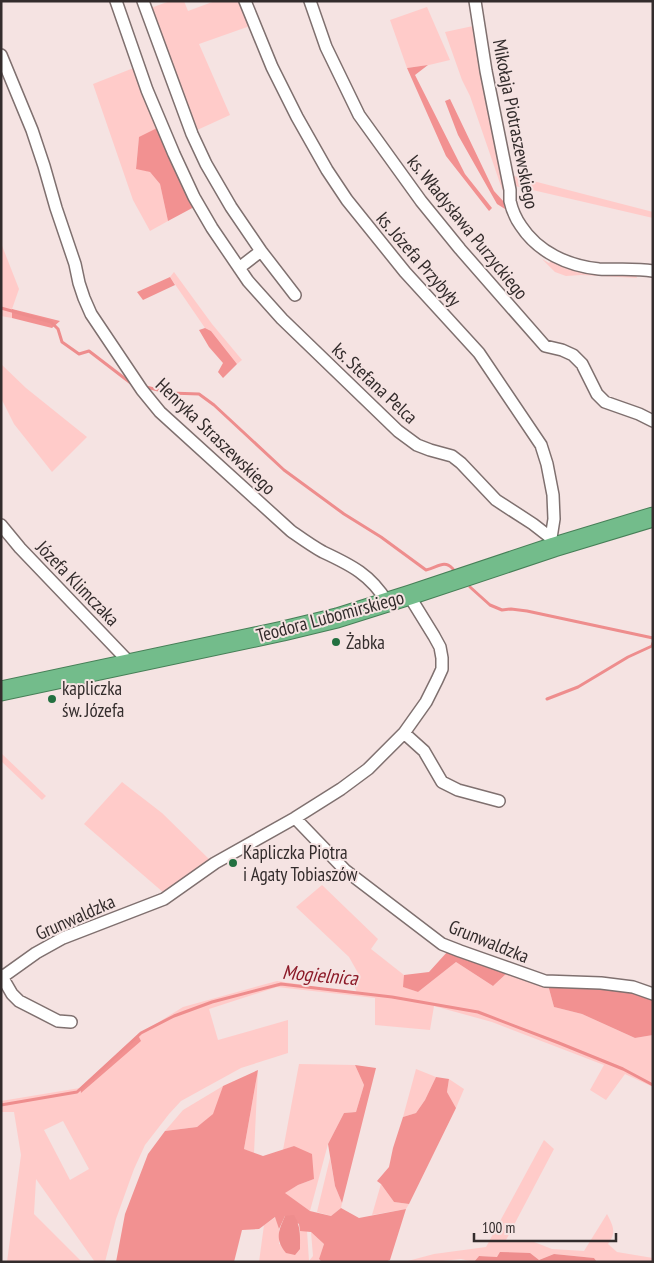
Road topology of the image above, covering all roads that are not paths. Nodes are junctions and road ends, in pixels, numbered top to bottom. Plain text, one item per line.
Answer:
1 (116, 1) edge
2 (144, 1) edge
3 (245, 1) edge
4 (310, 1) edge
5 (475, 1) edge
6 (1, 55) edge
7 (261, 251) junction
8 (239, 268) junction
9 (653, 271) edge
10 (295, 295) dead end
11 (653, 421) edge
12 (653, 517) edge
13 (1, 525) edge
14 (552, 542) junction
15 (410, 595) junction
16 (387, 602) junction
17 (131, 664) junction
18 (1, 691) edge
19 (404, 733) junction
20 (499, 801) dead end
21 (295, 818) junction
22 (2, 977) edge
23 (653, 994) edge
24 (71, 1022) dead end

1 - 8 street, ks. Stefana Pelca
2 - 7 street
3 - 14 street, ks. Józefa Przybyły
4 - 11 street, ks. Władysława Purzyckiego
5 - 9 street, Mikołaja Piotraszewskiego
6 - 16 street, Henryka Straszewskiego
7 - 8 street
7 - 10 street
8 - 14 street, ks. Stefana Pelca
12 - 14 highway, Teodora Lubomirskiego
13 - 17 street, Józefa Klimczaka
14 - 15 highway, Teodora Lubomirskiego
15 - 16 highway, Teodora Lubomirskiego
15 - 19 street, Grunwaldzka
16 - 17 highway, Teodora Lubomirskiego
17 - 18 highway, Teodora Lubomirskiego
19 - 20 street
19 - 21 street, Grunwaldzka
21 - 22 street, Grunwaldzka
21 - 23 street, Grunwaldzka
22 - 24 street

